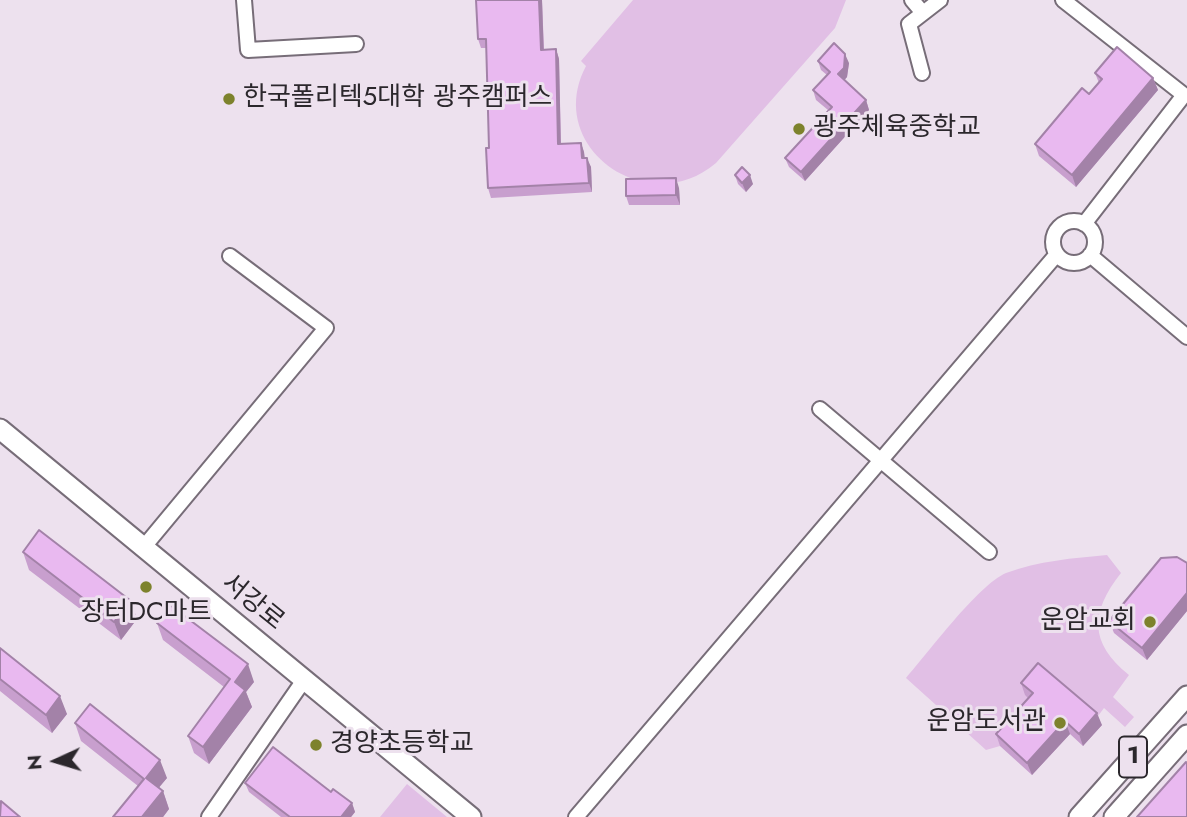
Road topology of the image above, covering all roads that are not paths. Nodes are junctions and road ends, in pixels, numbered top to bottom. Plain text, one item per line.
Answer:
1 (244, 0) edge
2 (912, 0) edge
3 (940, 0) edge
4 (1063, 0) edge
5 (923, 13) junction
6 (356, 44) dead end
7 (922, 73) dead end
8 (1084, 224) junction
9 (1057, 254) junction
10 (1090, 255) junction
11 (230, 256) dead end
12 (1187, 337) edge
13 (820, 409) dead end
14 (0, 429) edge
15 (881, 460) junction
16 (143, 548) junction
17 (989, 552) dead end
18 (304, 680) junction
19 (1187, 696) edge
20 (1187, 735) edge
21 (209, 817) edge
22 (471, 817) edge
23 (576, 817) edge
24 (1079, 817) edge
25 (1114, 817) edge

1 - 6 street
2 - 5 street
3 - 5 street
4 - 8 street
5 - 7 street
8 - 9 street
8 - 10 street
9 - 10 street
9 - 15 street
10 - 12 street
11 - 16 street
13 - 15 street
14 - 16 main road, 서강로
15 - 17 street
15 - 23 street
16 - 18 main road, 서강로
18 - 21 street
18 - 22 main road, 서강로
19 - 24 main road, 1
20 - 25 main road, 1

